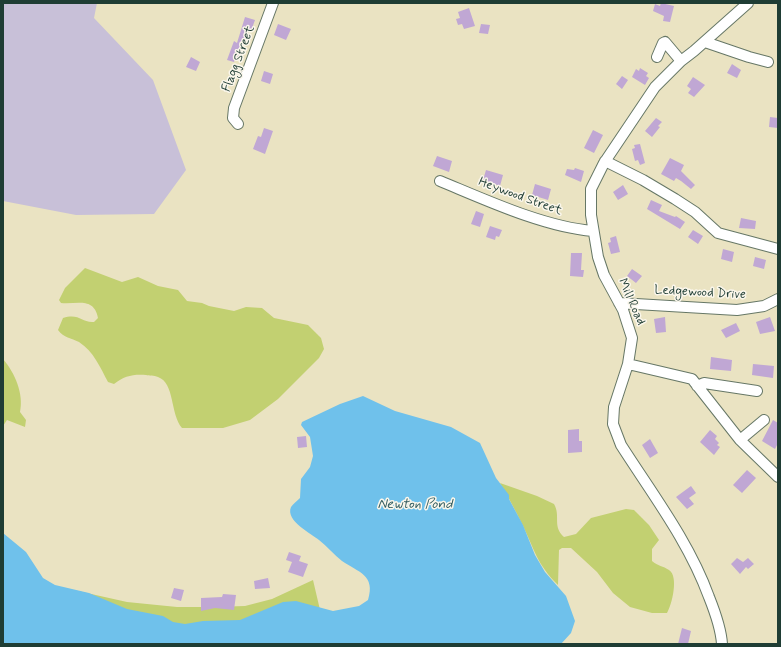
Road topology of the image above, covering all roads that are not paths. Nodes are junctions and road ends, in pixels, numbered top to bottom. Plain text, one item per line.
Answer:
1 (273, 3) edge
2 (748, 3) edge
3 (705, 42) junction
4 (656, 57) dead end
5 (681, 60) junction
6 (768, 62) dead end
7 (238, 124) dead end
8 (605, 161) junction
9 (440, 181) dead end
10 (593, 231) junction
11 (778, 249) edge
12 (778, 299) edge
13 (619, 303) junction
14 (628, 364) junction
15 (697, 386) junction
16 (757, 391) dead end
17 (764, 420) dead end
18 (740, 440) junction
19 (778, 477) edge
20 (722, 644) edge

1 - 7 street, Flagg Street
2 - 3 street, Mill Road
3 - 5 street, Mill Road
3 - 6 street
4 - 5 street
5 - 8 street, Mill Road
8 - 10 street, Mill Road
8 - 11 street
9 - 10 street, Heywood Street
10 - 13 street, Mill Road
12 - 13 street, Ledgewood Drive
13 - 14 street, Mill Road
14 - 15 street
14 - 20 street, Mill Road
15 - 16 street
15 - 18 street
17 - 18 street
18 - 19 street

